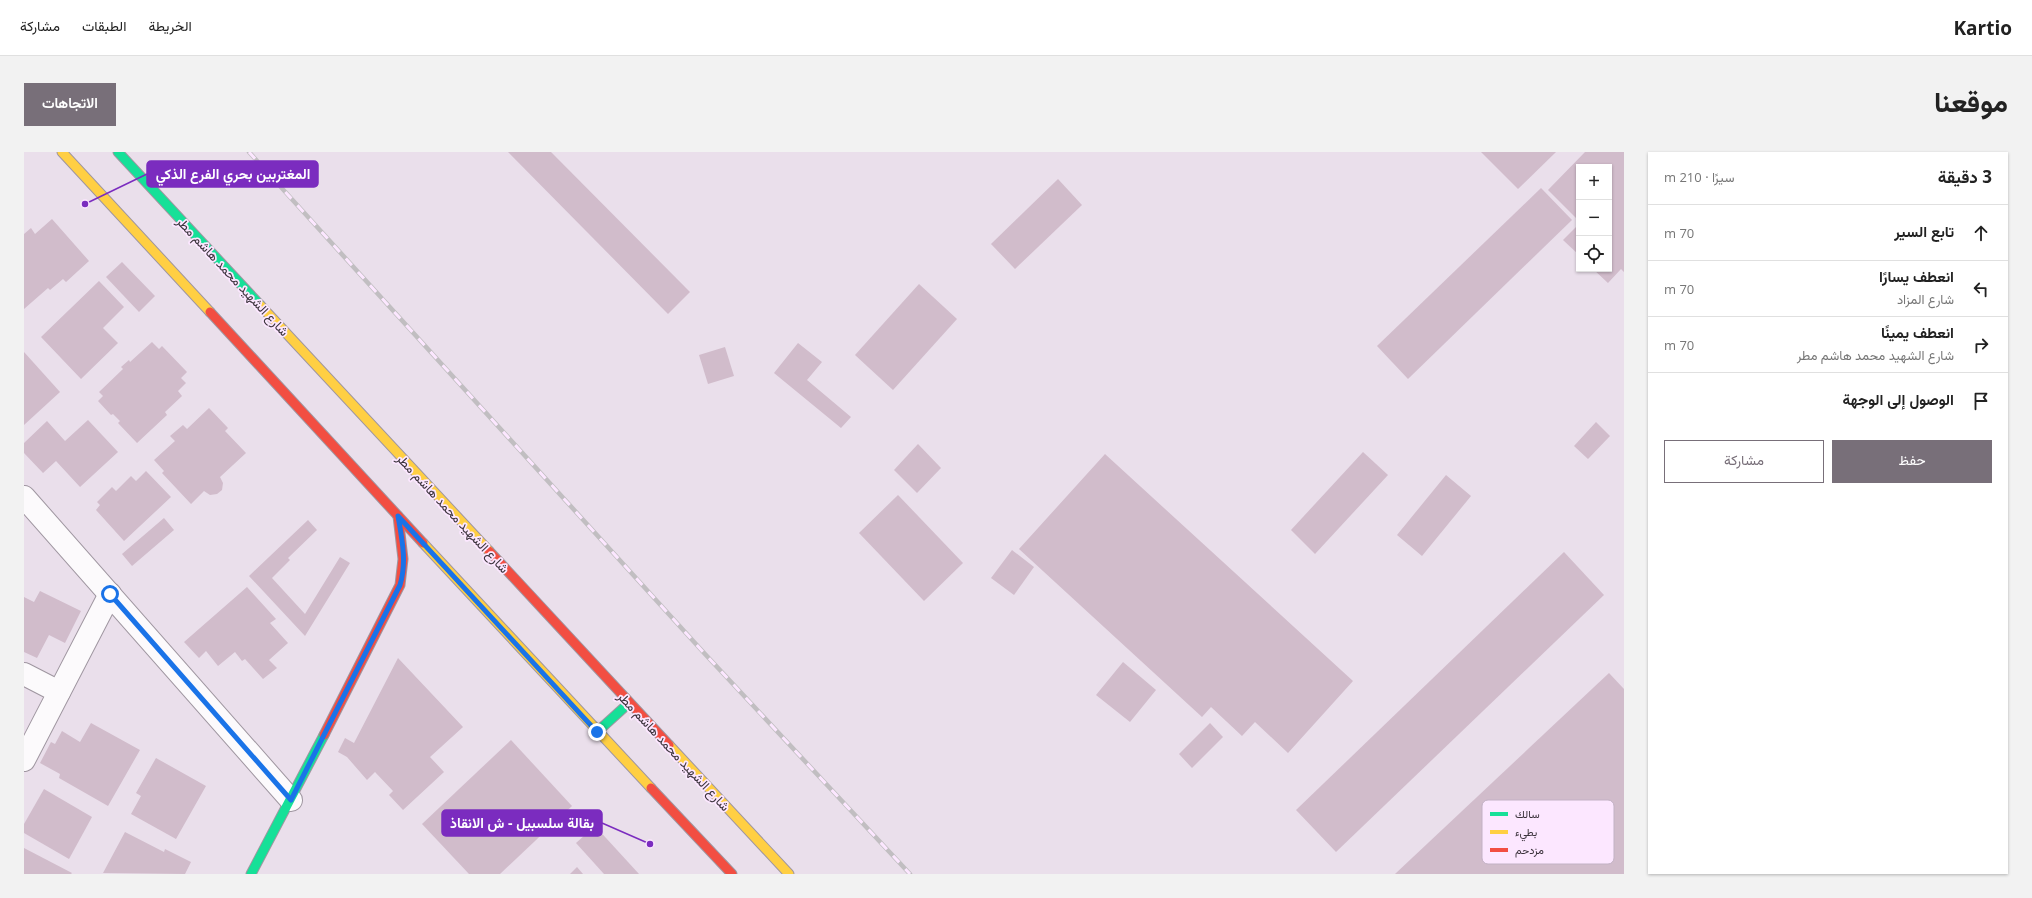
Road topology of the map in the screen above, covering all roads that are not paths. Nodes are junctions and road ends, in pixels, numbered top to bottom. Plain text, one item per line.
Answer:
1 (62, 152) edge
2 (118, 152) edge
3 (24, 497) edge
4 (398, 516) junction
5 (110, 594) junction
6 (24, 674) edge
7 (59, 692) junction
8 (630, 703) junction
9 (597, 732) junction
10 (24, 760) edge
11 (291, 800) junction
12 (251, 874) edge
13 (732, 874) edge
14 (789, 874) edge

1 - 4 main road
2 - 8 main road, شارع الشهيد محمد هاشم مطر
3 - 5 street
4 - 9 main road
4 - 11 main road
5 - 7 street
5 - 11 street
6 - 7 street
7 - 10 street
8 - 9 main road
8 - 14 main road, شارع الشهيد محمد هاشم مطر
9 - 13 main road
11 - 12 main road

